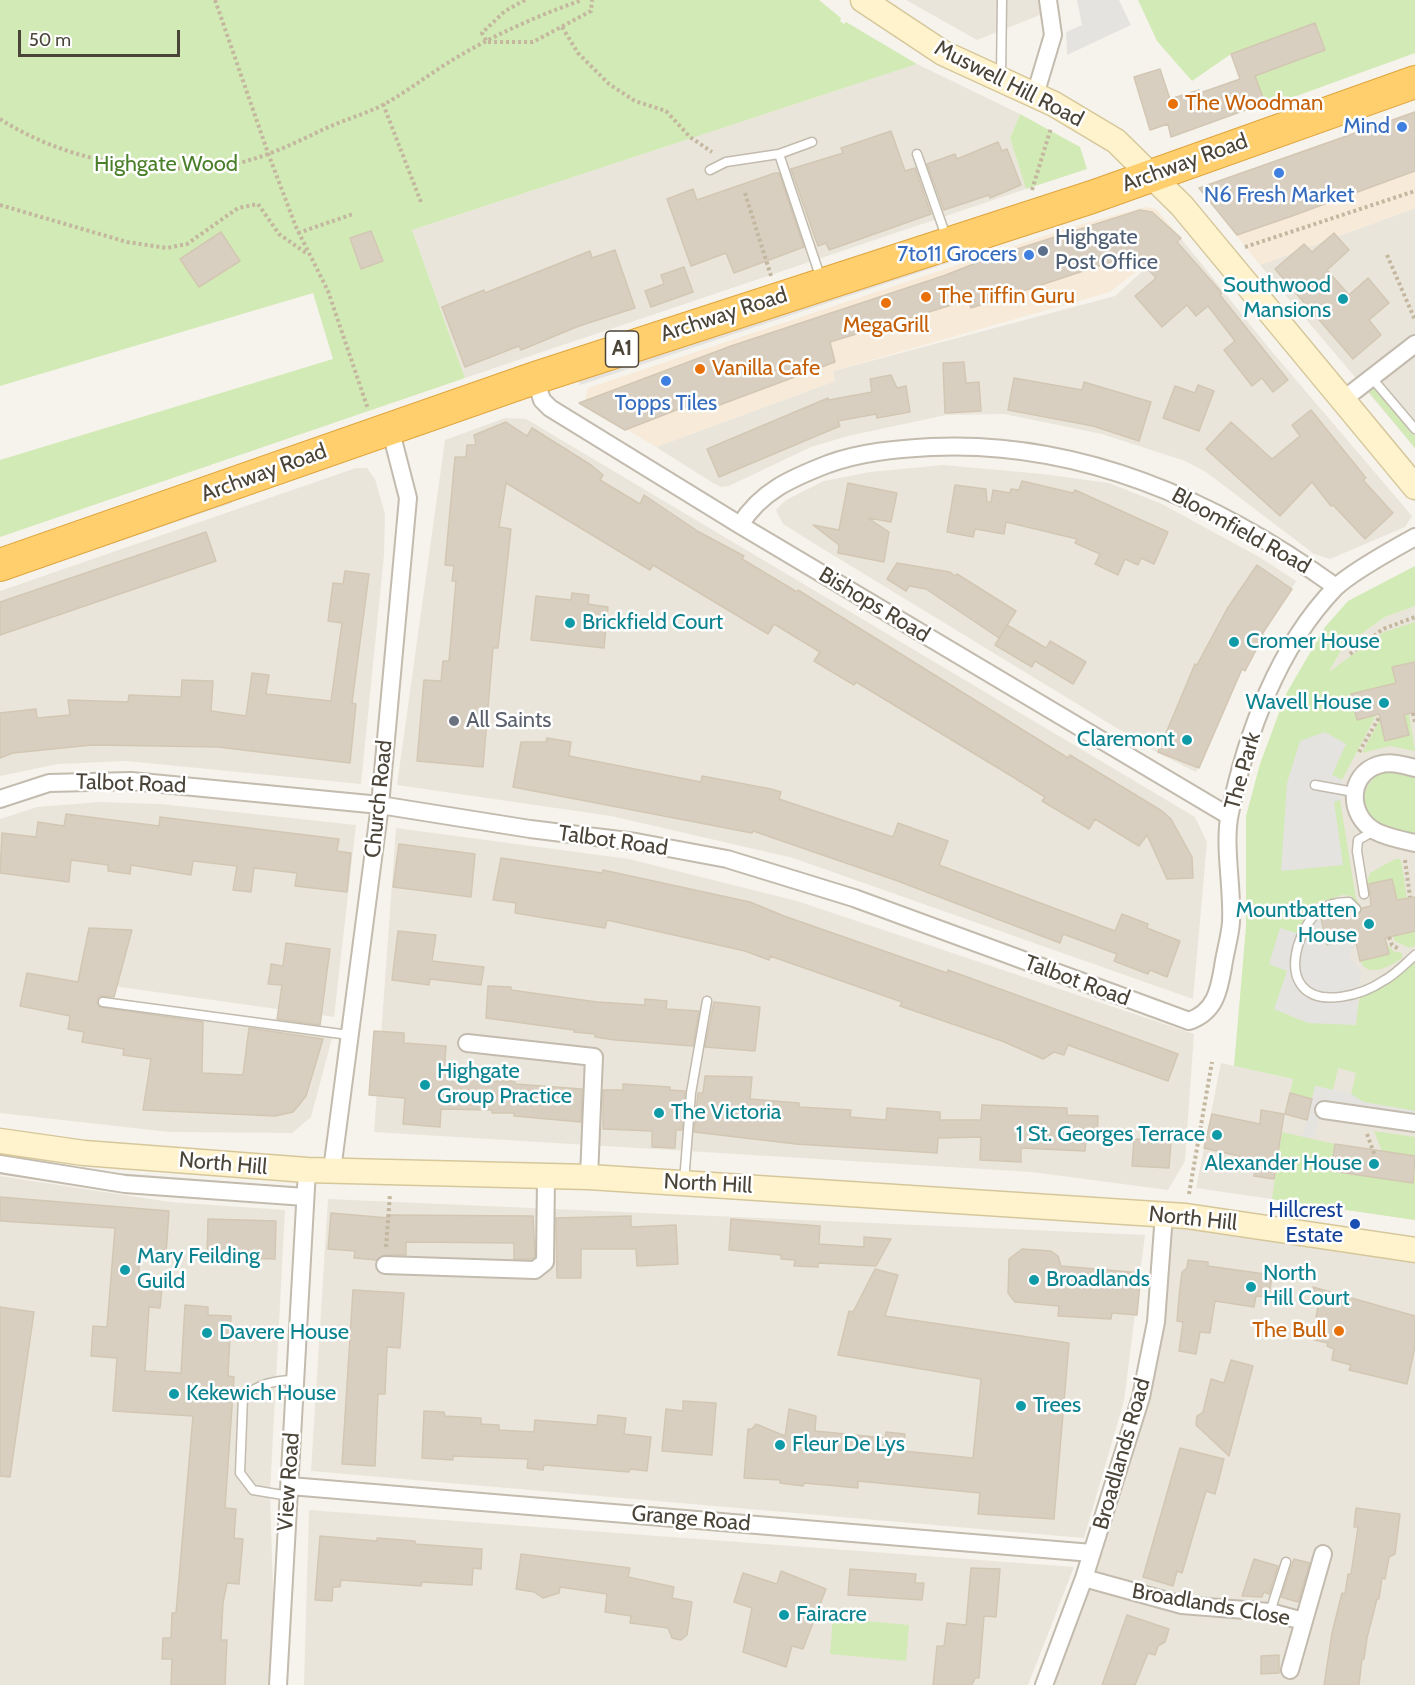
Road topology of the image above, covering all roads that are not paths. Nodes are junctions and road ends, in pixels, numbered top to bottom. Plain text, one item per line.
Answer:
1 (862, 0) edge
2 (1002, 0) edge
3 (1048, 0) edge
4 (1001, 80) junction
5 (1415, 82) edge
6 (1035, 95) junction
7 (812, 142) dead end
8 (778, 154) junction
9 (917, 154) dead end
10 (710, 170) dead end
11 (1151, 174) junction
12 (948, 243) junction
13 (823, 283) junction
14 (1415, 344) edge
15 (1371, 377) junction
16 (535, 378) junction
17 (1344, 399) junction
18 (380, 422) junction
19 (1415, 429) edge
20 (1415, 487) edge
21 (740, 525) junction
22 (1415, 537) edge
23 (1415, 548) edge
24 (1373, 562) junction
25 (0, 565) edge
26 (1336, 587) junction
27 (1415, 768) edge
28 (1315, 786) dead end
29 (1354, 792) junction
30 (0, 799) edge
31 (380, 805) junction
32 (1229, 816) junction
33 (1375, 831) junction
34 (1410, 850) edge
35 (1364, 894) dead end
36 (1356, 909) dead end
37 (1415, 955) edge
38 (707, 1001) dead end
39 (104, 1002) dead end
40 (1203, 1016) joint
41 (350, 1035) junction
42 (466, 1043) dead end
43 (1324, 1110) dead end
44 (1415, 1123) edge
45 (0, 1141) edge
46 (0, 1164) edge
47 (307, 1170) junction
48 (332, 1170) junction
49 (546, 1177) junction
50 (589, 1177) junction
51 (684, 1183) junction
52 (305, 1197) junction
53 (1175, 1215) junction
54 (1415, 1250) edge
55 (385, 1265) road end
56 (295, 1380) junction
57 (289, 1491) junction
58 (1092, 1553) junction
59 (1323, 1554) dead end
60 (1286, 1562) dead end
61 (1084, 1578) junction
62 (1270, 1612) junction
63 (1303, 1621) junction
64 (1290, 1670) dead end
65 (278, 1685) edge
66 (1044, 1685) edge

1 - 4 main road, Muswell Hill Road
2 - 4 lane
3 - 6 street
4 - 6 main road, Muswell Hill Road
5 - 11 highway, Archway Road / A1
6 - 11 main road, Muswell Hill Road
7 - 8 lane
8 - 10 lane
8 - 13 lane
9 - 12 lane
11 - 12 highway, Archway Road / A1
11 - 17 main road, Muswell Hill Road
12 - 13 highway, Archway Road / A1
13 - 16 highway, Archway Road / A1
14 - 15 street
15 - 17 street
15 - 19 lane
16 - 18 highway, Archway Road / A1
16 - 21 street, Bishops Road
17 - 20 main road, Muswell Hill Road
18 - 25 highway, Archway Road / A1
18 - 31 street, Church Road
21 - 26 street, Bloomfield Road
21 - 32 street, Bishops Road
22 - 24 street, The Park
23 - 24 street, The Park
24 - 26 street, The Park
26 - 32 street, The Park
27 - 29 street
28 - 29 lane
29 - 33 street
30 - 31 street, Talbot Road
31 - 40 street, Talbot Road
31 - 41 street, Church Road
32 - 40 street, The Park
33 - 34 street
33 - 35 lane
36 - 37 lane
38 - 51 lane
39 - 41 lane
41 - 48 street, Church Road
42 - 50 street
43 - 44 street
45 - 47 main road, North Hill
46 - 52 street, North Hill
47 - 48 main road, North Hill
47 - 52 street, View Road
48 - 49 main road, North Hill
49 - 50 main road, North Hill
49 - 55 street
50 - 51 main road, North Hill
51 - 53 main road, North Hill
52 - 56 street, View Road
53 - 54 main road, North Hill
53 - 58 street, Broadlands Road
56 - 57 street, View Road
56 - 57 lane
57 - 58 street, Grange Road
57 - 65 street, View Road
58 - 61 street, Broadlands Road
59 - 63 street, Broadlands Close
60 - 62 lane
61 - 62 street, Broadlands Close
61 - 66 street, Broadlands Road
62 - 63 street, Broadlands Close
63 - 64 street, Broadlands Close

